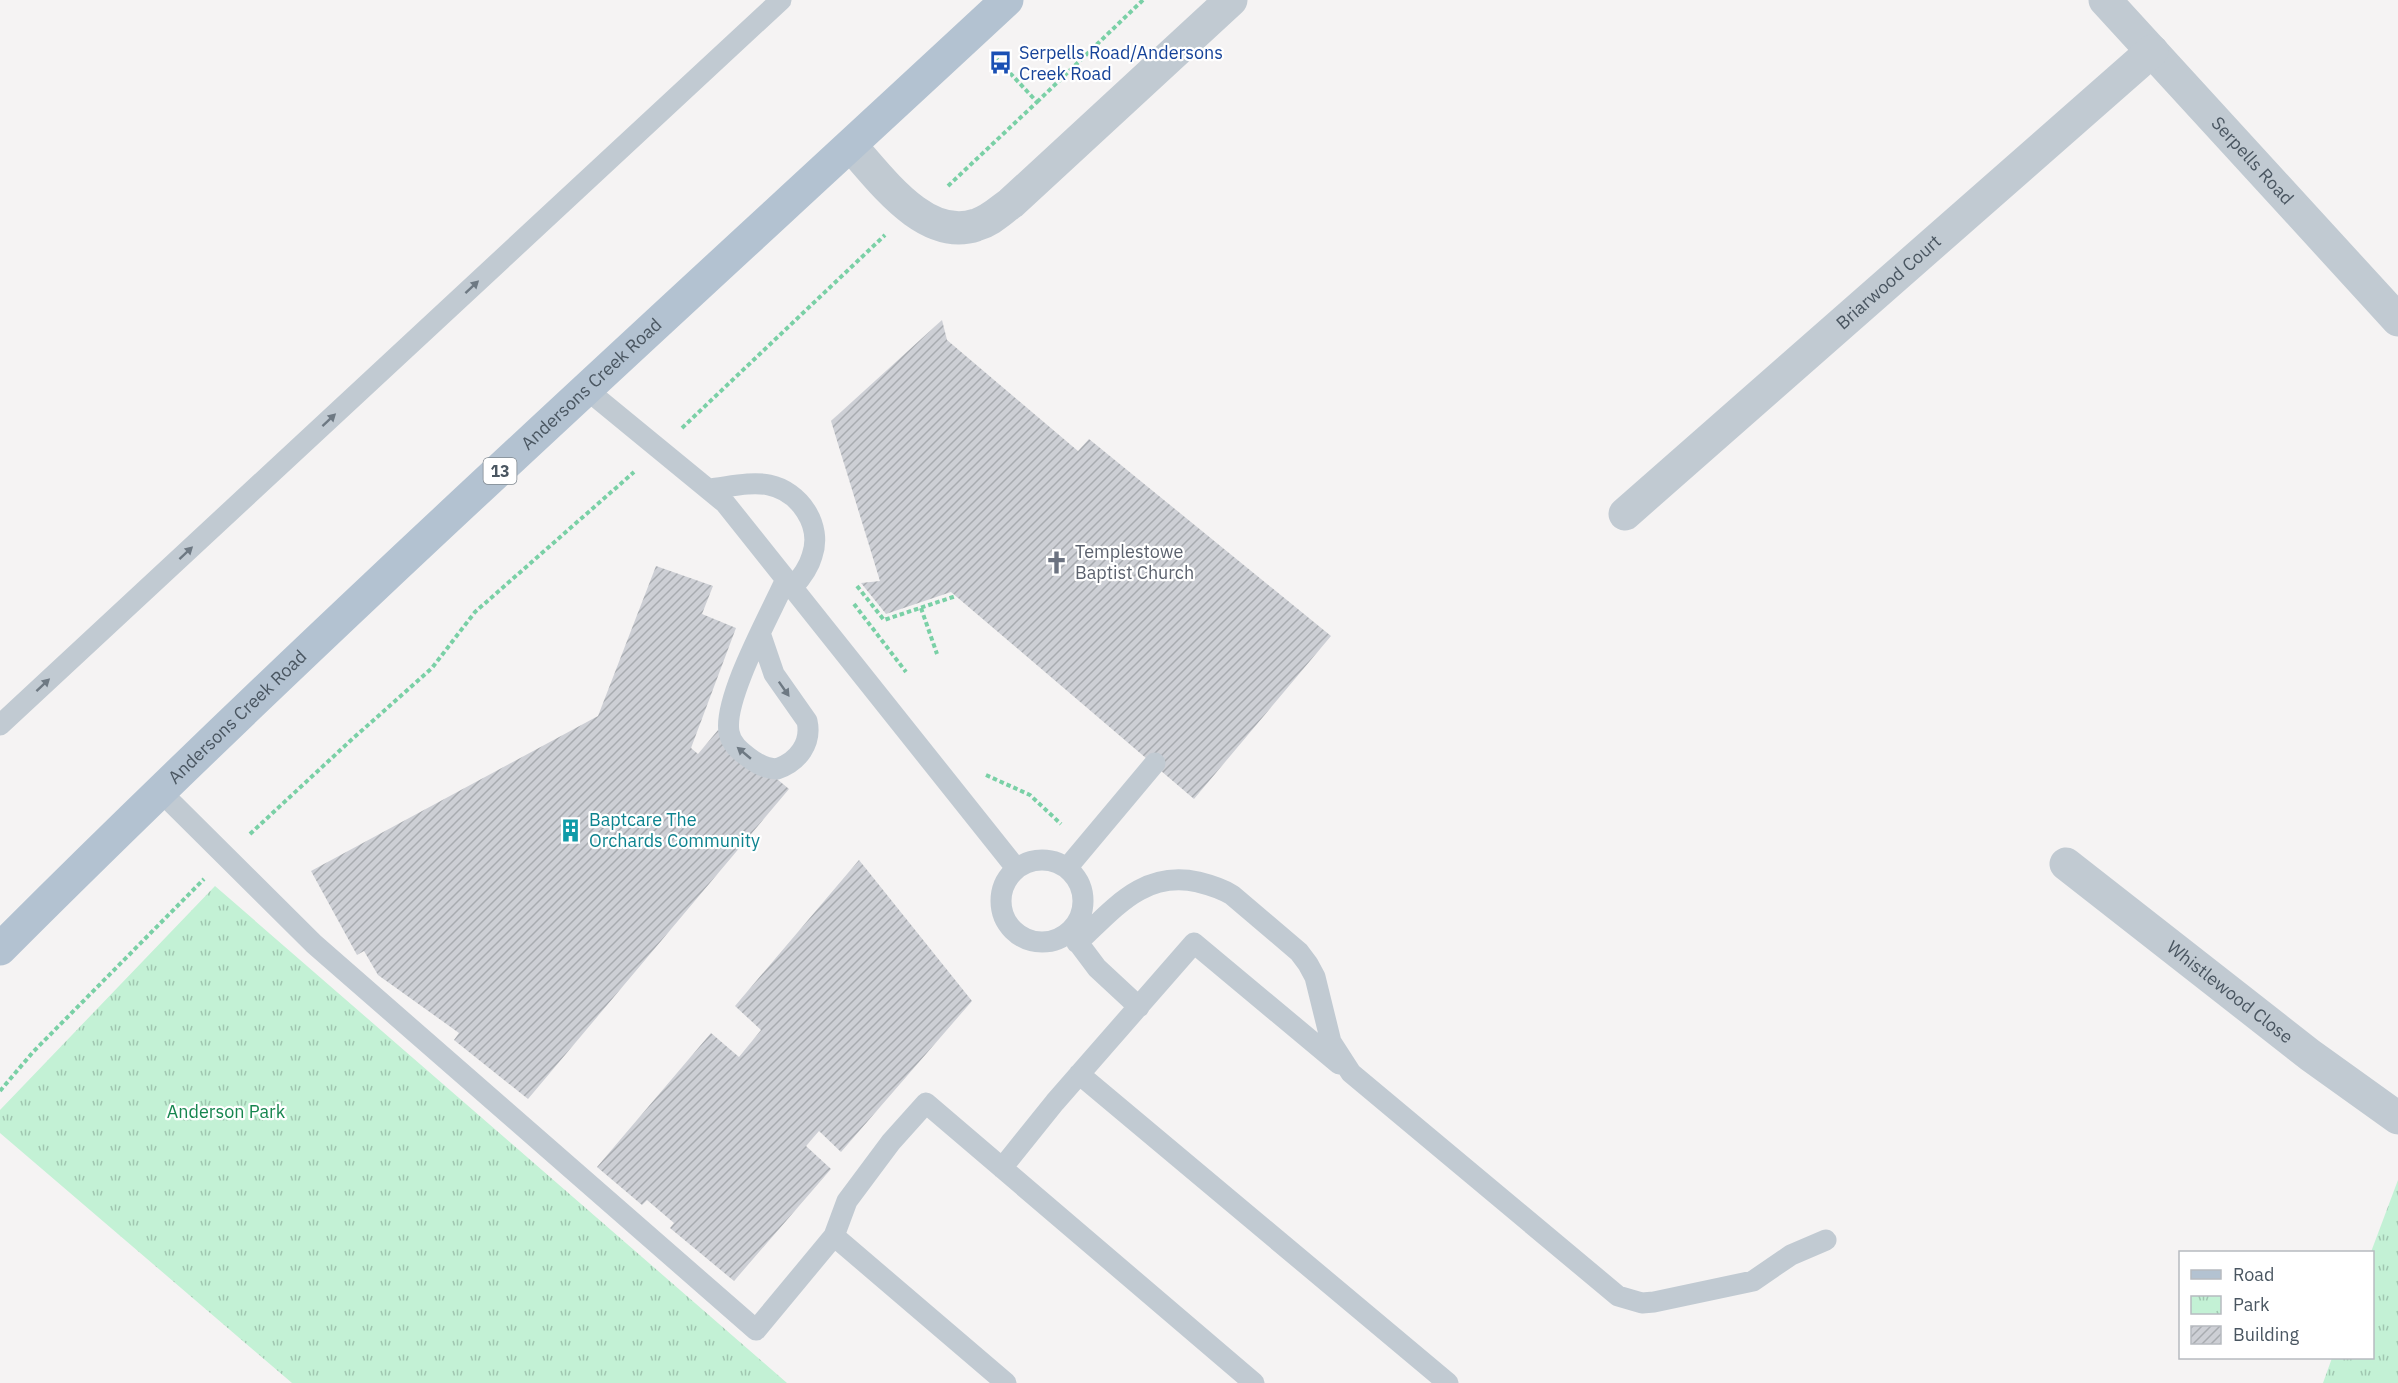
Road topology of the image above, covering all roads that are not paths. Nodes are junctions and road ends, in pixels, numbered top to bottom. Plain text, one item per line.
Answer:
1 (781, 0) edge
2 (1007, 0) edge
3 (1231, 0) edge
4 (2105, 0) edge
5 (2152, 51) junction
6 (851, 146) junction
7 (2398, 320) edge
8 (586, 389) junction
9 (710, 489) junction
10 (1625, 514) dead end
11 (790, 583) junction
12 (761, 636) junction
13 (0, 725) edge
14 (1155, 763) dead end
15 (159, 790) junction
16 (2066, 864) dead end
17 (1016, 868) junction
18 (1067, 868) junction
19 (1073, 937) junction
20 (0, 949) edge
21 (1139, 1007) junction
22 (1079, 1074) junction
23 (1358, 1079) junction
24 (2398, 1118) edge
25 (1002, 1168) junction
26 (834, 1236) junction
27 (1826, 1240) dead end
28 (1006, 1383) edge
29 (1254, 1383) edge
30 (1448, 1383) edge

13 -> 1 lane
2 - 6 main road, Andersons Creek Road / 13
3 - 6 street
4 - 5 street, Serpells Road
5 - 7 street, Serpells Road
5 - 10 street, Briarwood Court
6 - 8 main road, Andersons Creek Road / 13
8 - 9 lane
8 - 15 main road, Andersons Creek Road / 13
9 - 11 lane
9 - 11 lane
11 - 12 lane
11 - 17 lane
12 -> 12 lane
14 - 18 lane
15 - 20 main road, Andersons Creek Road / 13
15 - 26 lane
16 - 24 street, Whistlewood Close
17 - 18 lane
17 - 19 lane
18 - 19 lane
19 - 21 lane
19 - 23 lane
21 - 22 lane
21 - 23 lane
22 - 25 lane
22 - 30 lane
23 - 27 lane
25 - 26 lane
25 - 29 lane
26 - 28 lane

